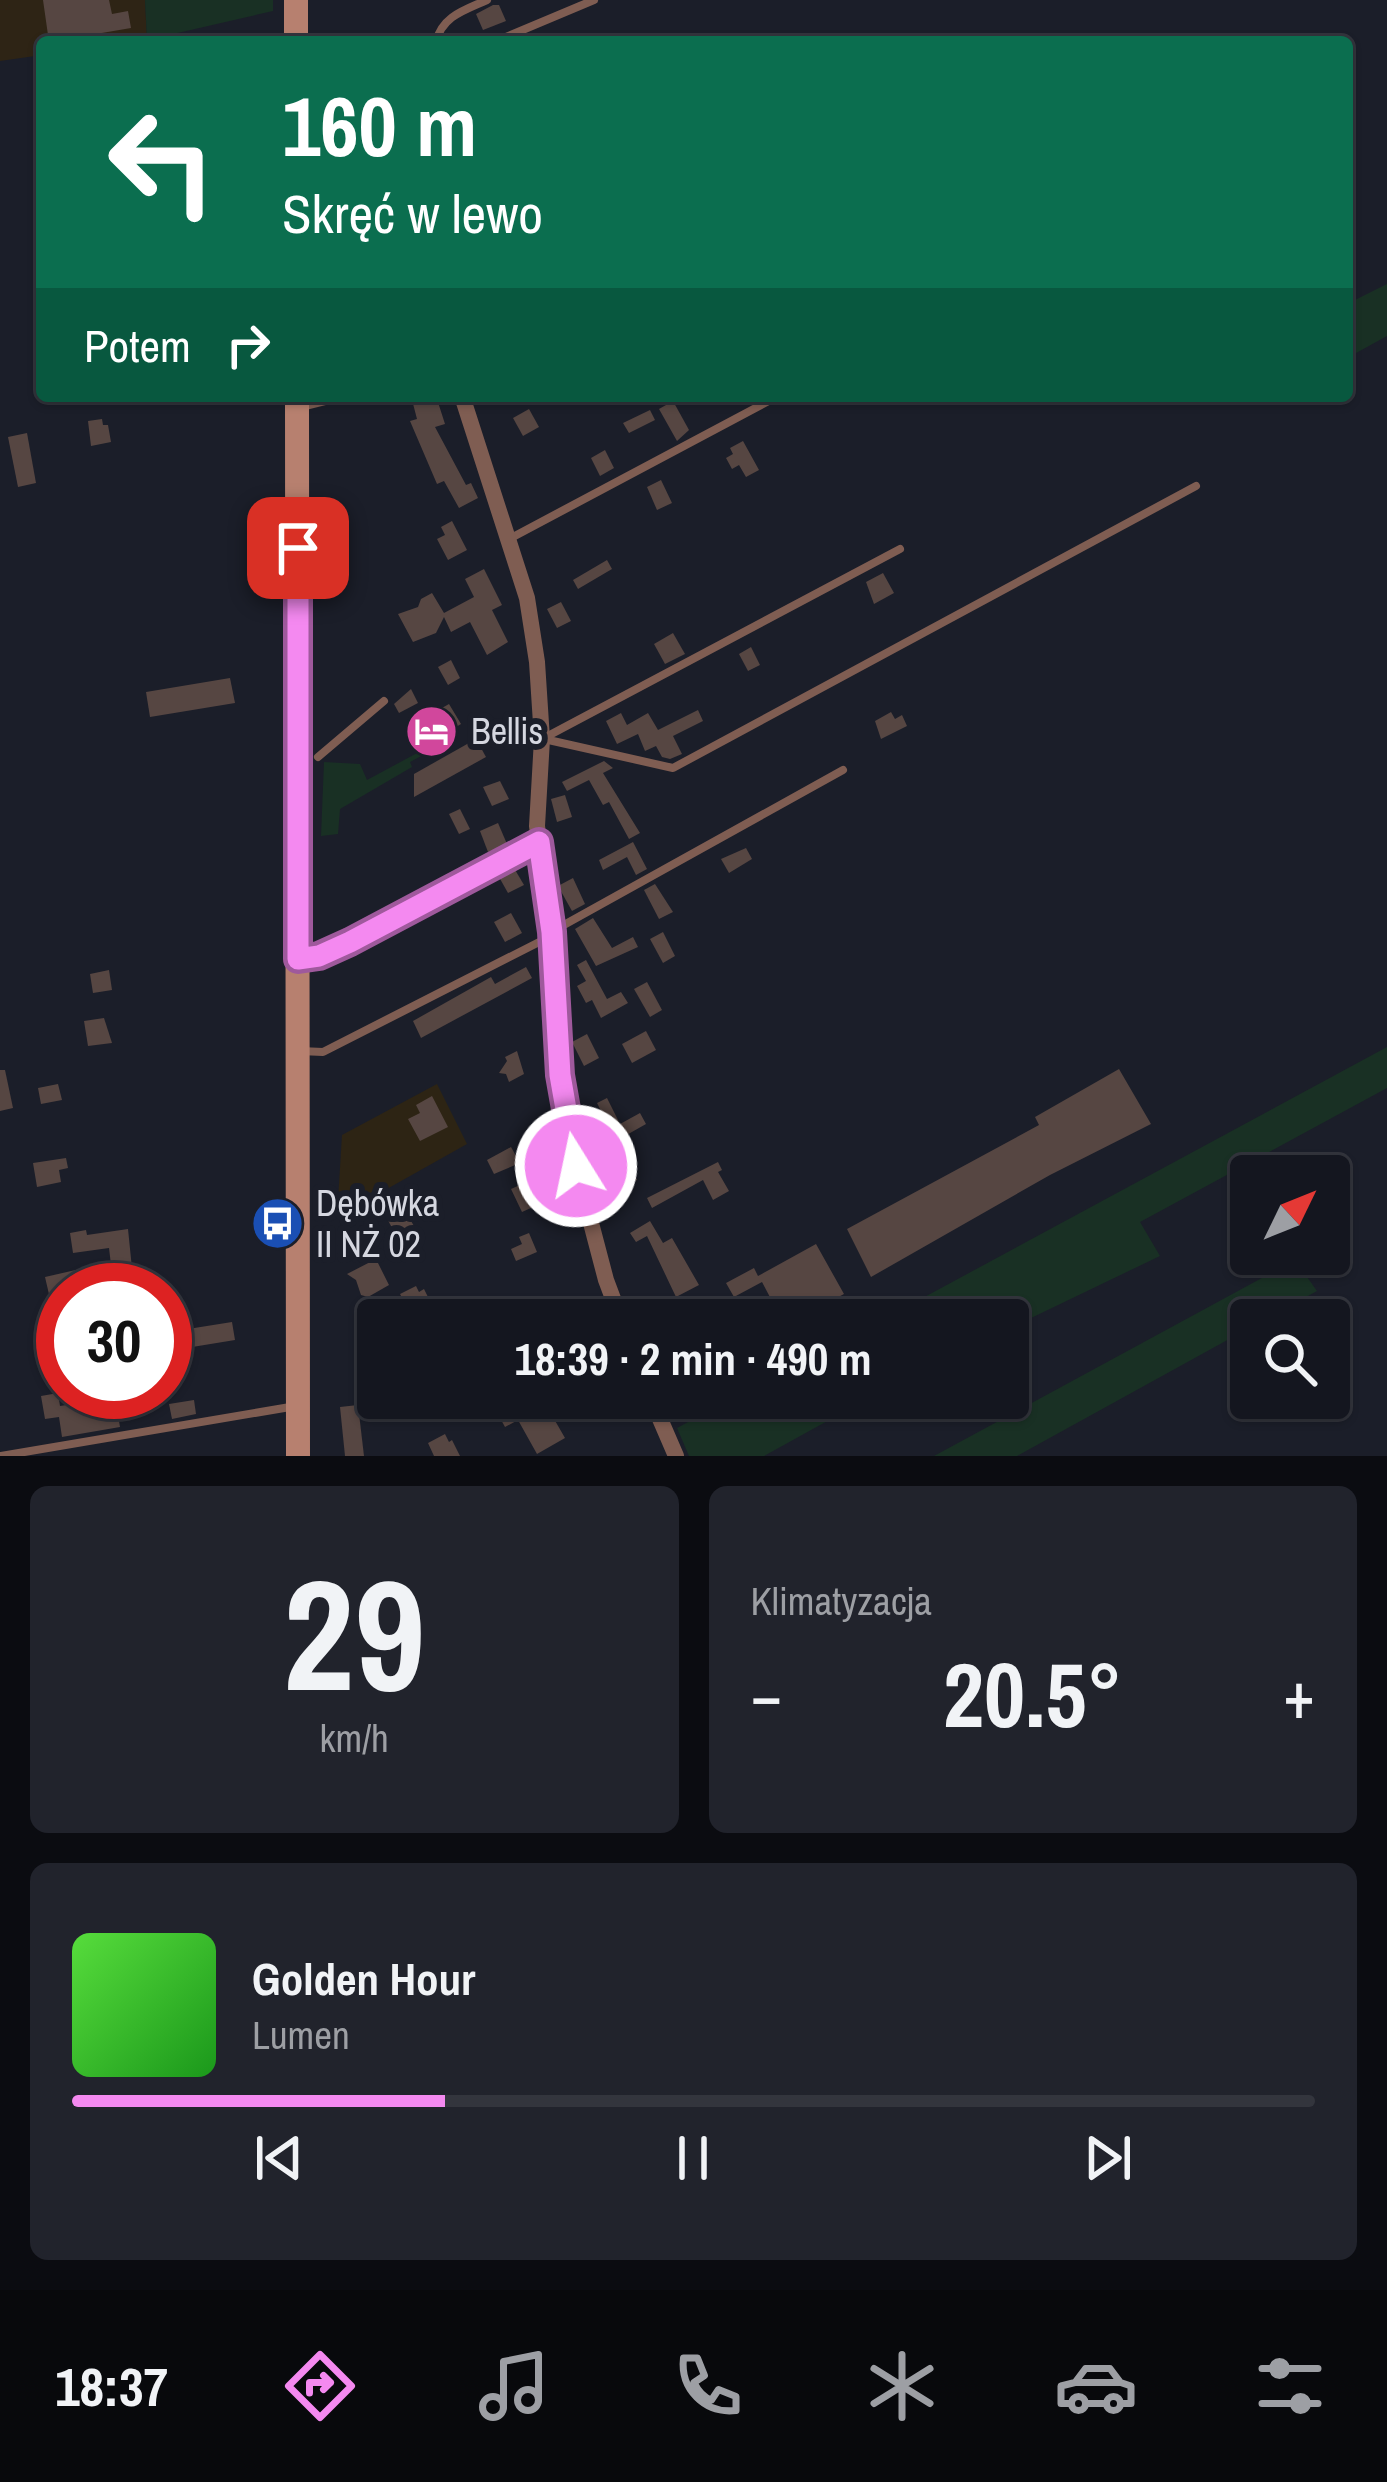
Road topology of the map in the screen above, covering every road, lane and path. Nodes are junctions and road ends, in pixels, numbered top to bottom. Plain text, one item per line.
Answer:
1 (296, 0) edge
2 (487, 0) edge
3 (594, 0) edge
4 (296, 36) edge
5 (437, 36) edge
6 (508, 36) edge
7 (297, 402) edge
8 (465, 402) edge
9 (767, 402) edge
10 (1196, 486) dead end
11 (510, 539) junction
12 (899, 549) dead end
13 (384, 701) dead end
14 (542, 739) junction
15 (318, 757) dead end
16 (843, 770) dead end
17 (539, 842) junction
18 (552, 934) junction
19 (298, 959) junction
20 (298, 1051) junction
21 (613, 1299) edge
22 (298, 1406) junction
23 (660, 1419) edge
24 (1, 1456) edge
25 (298, 1456) edge
26 (676, 1456) edge

1 - 4 street
2 - 5 lane
3 - 6 lane
7 - 19 street
8 - 11 street
9 - 11 lane
10 - 14 lane
11 - 14 street
12 - 14 lane
13 - 15 lane
14 - 17 street
16 - 18 lane
17 - 18 street
17 - 19 lane
18 - 20 lane
18 - 21 street
19 - 20 street
20 - 22 street
22 - 24 lane
22 - 25 street
23 - 26 street

